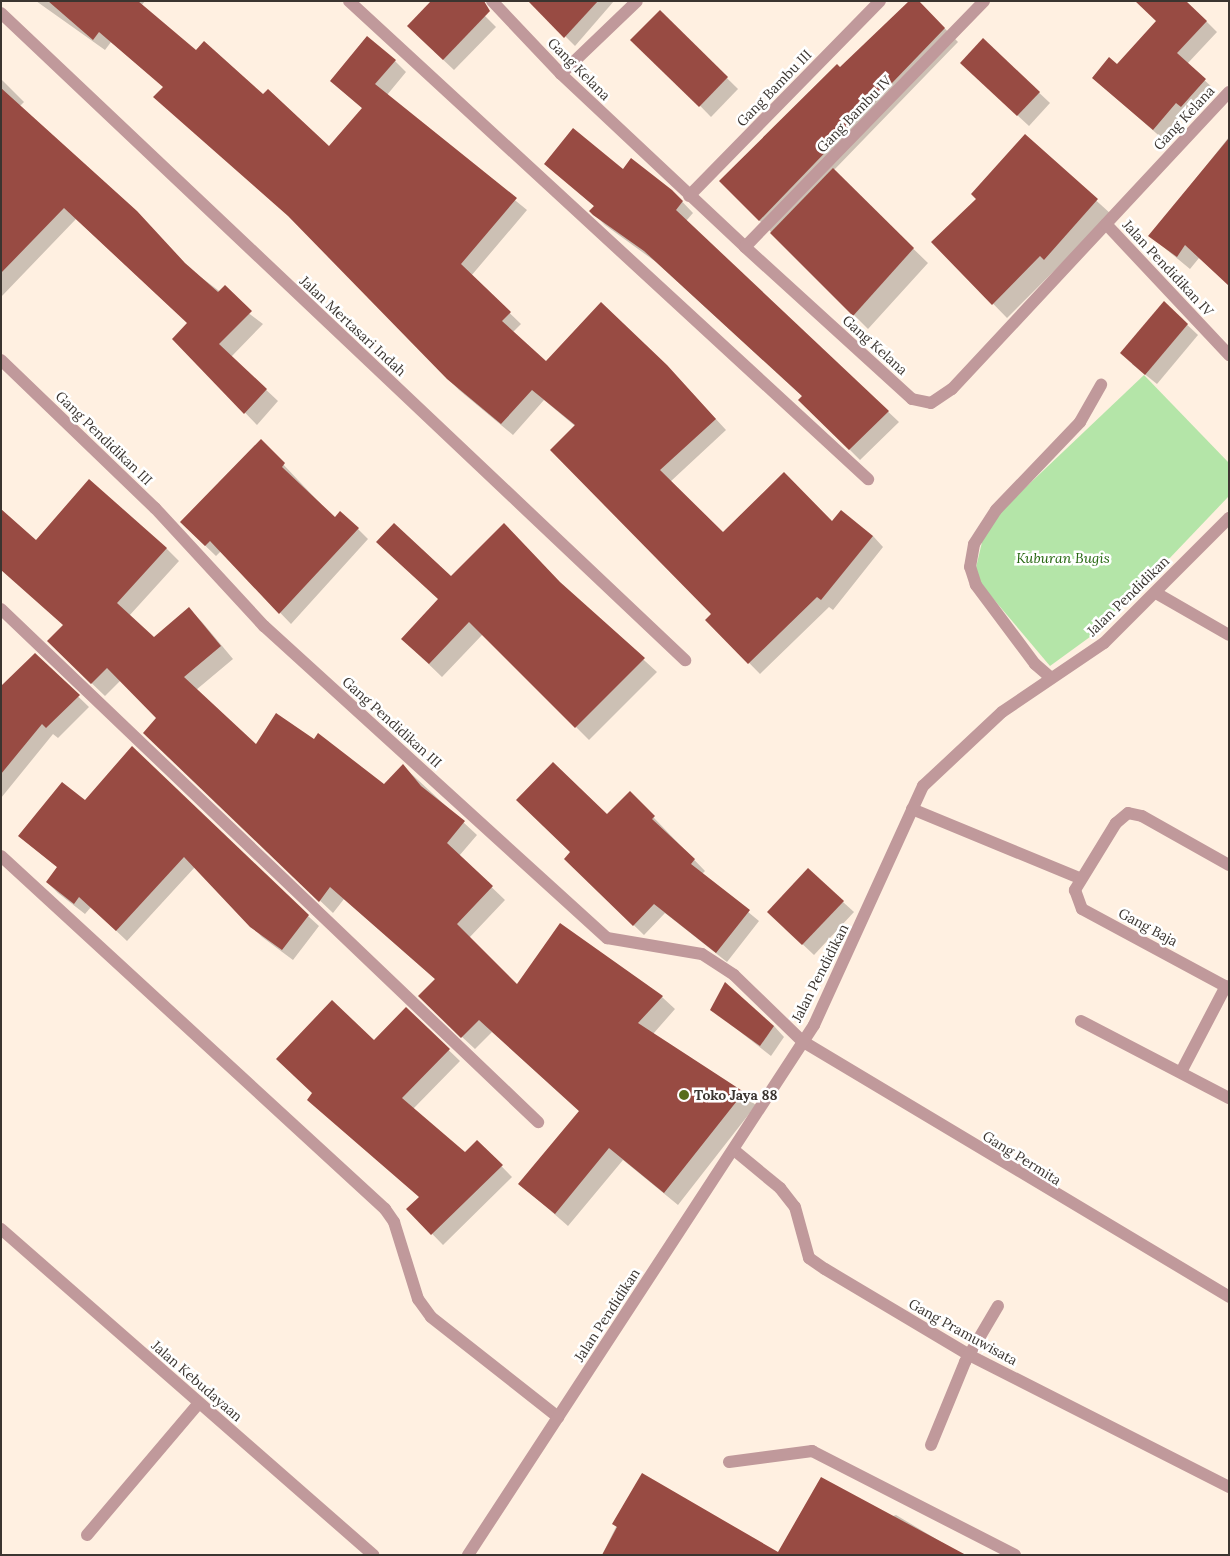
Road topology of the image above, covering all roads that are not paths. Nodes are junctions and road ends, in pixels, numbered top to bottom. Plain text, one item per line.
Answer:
1 (349, 1) edge
2 (492, 1) edge
3 (637, 1) edge
4 (880, 1) edge
5 (984, 1) edge
6 (1, 13) edge
7 (561, 74) junction
8 (1229, 92) edge
9 (690, 196) junction
10 (1106, 224) junction
11 (745, 247) junction
12 (1229, 355) edge
13 (1, 360) edge
14 (1101, 385) dead end
15 (868, 479) dead end
16 (1229, 518) edge
17 (1156, 593) junction
18 (1, 609) edge
19 (1229, 635) edge
20 (685, 660) dead end
21 (1050, 677) junction
22 (912, 809) junction
23 (1, 856) edge
24 (1229, 866) edge
25 (1079, 878) junction
26 (1227, 987) edge
27 (1081, 1021) dead end
28 (802, 1041) junction
29 (1181, 1072) junction
30 (1229, 1098) edge
31 (538, 1122) dead end
32 (734, 1150) junction
33 (1, 1229) edge
34 (1229, 1297) edge
35 (998, 1306) dead end
36 (969, 1355) junction
37 (199, 1403) junction
38 (558, 1417) junction
39 (931, 1445) dead end
40 (729, 1462) dead end
41 (1229, 1487) edge
42 (87, 1535) dead end
43 (373, 1555) edge
44 (468, 1555) edge
45 (1016, 1555) edge

1 - 15 street
2 - 7 street, Gang Kelana
3 - 7 street
4 - 9 street, Gang Bambu III
5 - 11 street, Gang Bambu IV
6 - 20 street, Jalan Mertasari Indah
7 - 9 street, Gang Kelana
8 - 10 street, Gang Kelana
9 - 11 street, Gang Kelana
10 - 11 street, Gang Kelana
10 - 12 street, Jalan Pendidikan IV
13 - 28 street, Gang Pendidikan III
14 - 21 street
16 - 17 street, Jalan Pendidikan
17 - 19 street
17 - 21 street, Jalan Pendidikan
18 - 31 street
21 - 22 street, Jalan Pendidikan
22 - 25 street
22 - 28 street, Jalan Pendidikan
23 - 38 street
24 - 25 street, Gang Baja
25 - 26 street, Gang Baja
26 - 29 street
27 - 29 street
28 - 32 street, Jalan Pendidikan
28 - 34 street, Gang Permita
29 - 30 street
32 - 36 street, Gang Pramuwisata
32 - 38 street, Jalan Pendidikan
33 - 37 street, Jalan Kebudayaan
35 - 36 street
36 - 39 street
36 - 41 street, Gang Pramuwisata
37 - 42 street
37 - 43 street, Jalan Kebudayaan
38 - 44 street, Jalan Pendidikan
40 - 45 street

